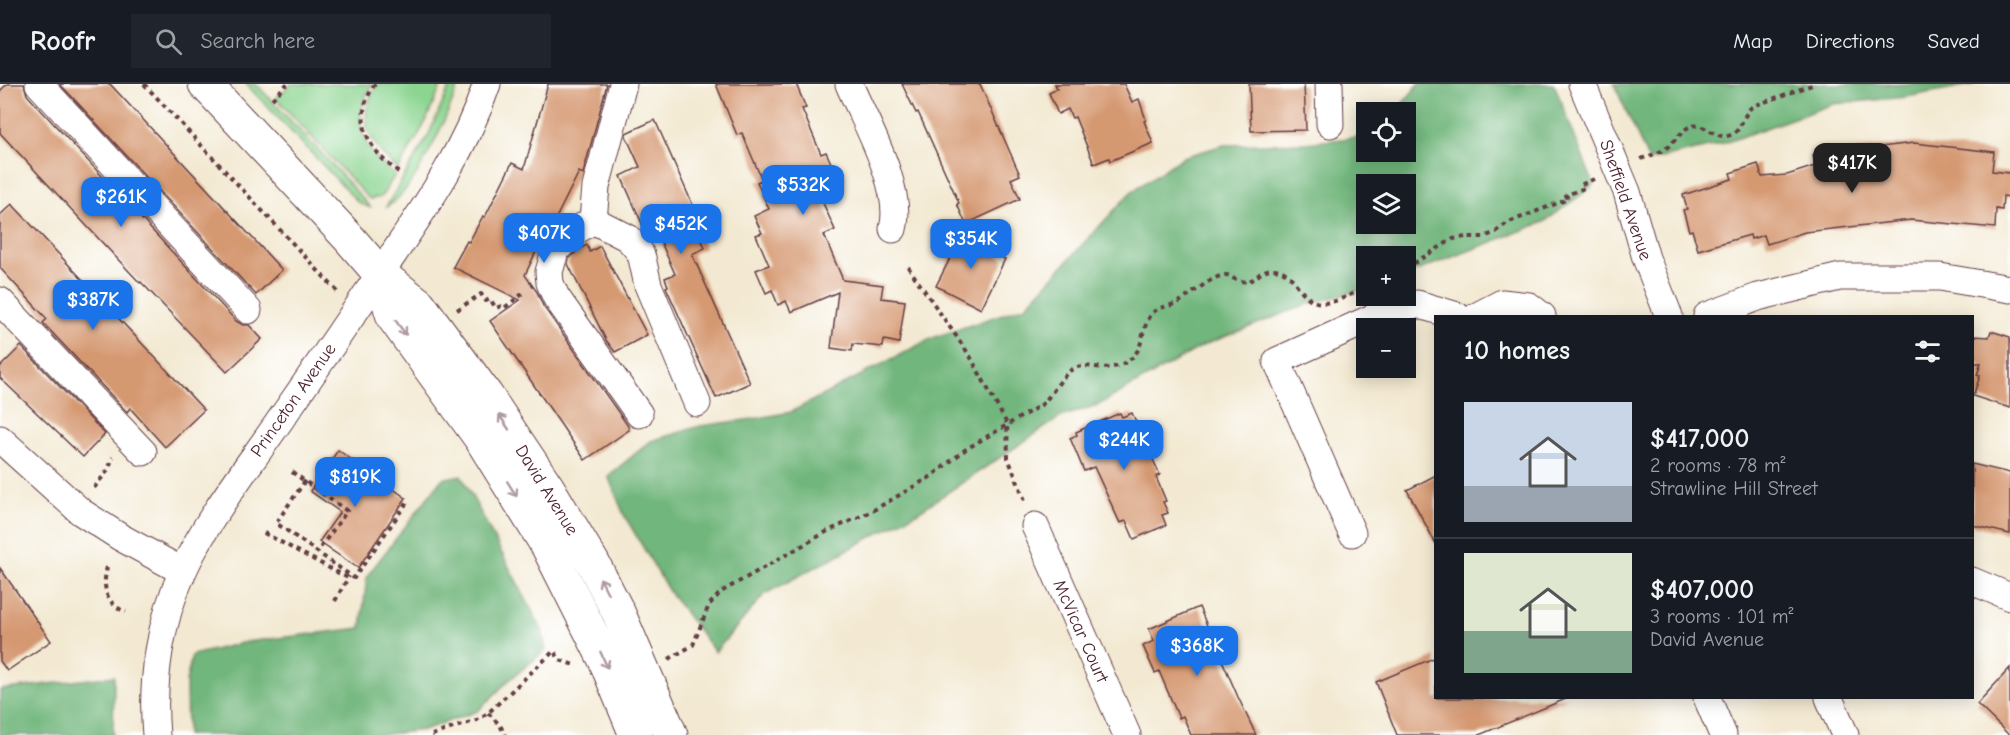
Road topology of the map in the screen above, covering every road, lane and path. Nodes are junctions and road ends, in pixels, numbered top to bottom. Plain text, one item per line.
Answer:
1 (39, 84) edge
2 (144, 84) edge
3 (205, 84) edge
4 (287, 84) edge
5 (375, 84) edge
6 (487, 84) edge
7 (623, 84) edge
8 (849, 84) edge
9 (1329, 84) edge
10 (1582, 84) edge
11 (1815, 84) edge
12 (272, 99) dead end
13 (1330, 124) dead end
14 (1650, 155) dead end
15 (400, 173) dead end
16 (1591, 181) dead end
17 (593, 220) junction
18 (893, 229) dead end
19 (1416, 262) edge
20 (908, 267) dead end
21 (380, 274) junction
22 (552, 286) junction
23 (334, 288) dead end
24 (2010, 289) edge
25 (1356, 292) edge
26 (248, 310) dead end
27 (457, 310) dead end
28 (3, 312) edge
29 (1454, 315) edge
30 (1479, 315) edge
31 (1541, 315) edge
32 (1669, 315) edge
33 (1710, 315) edge
34 (697, 403) dead end
35 (639, 414) dead end
36 (1007, 424) junction
37 (0, 439) edge
38 (143, 452) dead end
39 (111, 459) dead end
40 (292, 472) dead end
41 (305, 481) junction
42 (93, 488) dead end
43 (408, 501) dead end
44 (1035, 526) joint
45 (1352, 532) dead end
46 (264, 533) dead end
47 (317, 552) junction
48 (328, 560) junction
49 (324, 565) junction
50 (107, 567) dead end
51 (182, 571) junction
52 (349, 576) junction
53 (1974, 582) edge
54 (2010, 597) edge
55 (335, 601) dead end
56 (126, 612) dead end
57 (666, 660) dead end
58 (579, 667) dead end
59 (1707, 699) edge
60 (1829, 699) edge
61 (488, 713) junction
62 (156, 735) edge
63 (432, 735) edge
64 (505, 735) edge
65 (636, 735) edge
66 (671, 735) edge
67 (1126, 735) edge
68 (1722, 735) edge
69 (1845, 735) edge

1 - 26 street
2 - 23 path
3 - 21 main road, David Avenue
4 - 12 path
5 - 15 path
6 - 21 street, Princeton Avenue
7 - 17 street
8 - 18 street
9 - 13 street
10 - 32 street, Sheffield Avenue
11 - 14 path
16 - 19 path
17 - 22 street
17 - 34 street
20 - 36 path
21 - 51 street, Princeton Avenue
21 -> 65 main road, David Avenue
66 -> 21 main road, David Avenue
22 - 27 path
22 - 35 street
24 - 33 street
25 - 36 path
28 - 38 street
29 - 45 street
30 - 31 street
36 - 44 path
36 - 57 path
37 - 51 street
39 - 42 path
40 - 41 path
41 - 47 path
41 - 47 path
43 - 52 path
44 - 67 street, McVicar Court
46 - 49 path
47 - 48 path
48 - 49 path
48 - 52 path
49 - 52 path
50 - 56 path
51 - 62 street, Princeton Avenue
52 - 55 path
53 - 54 street
58 - 61 path
59 - 68 street
60 - 69 street
61 - 63 path
61 - 64 path

